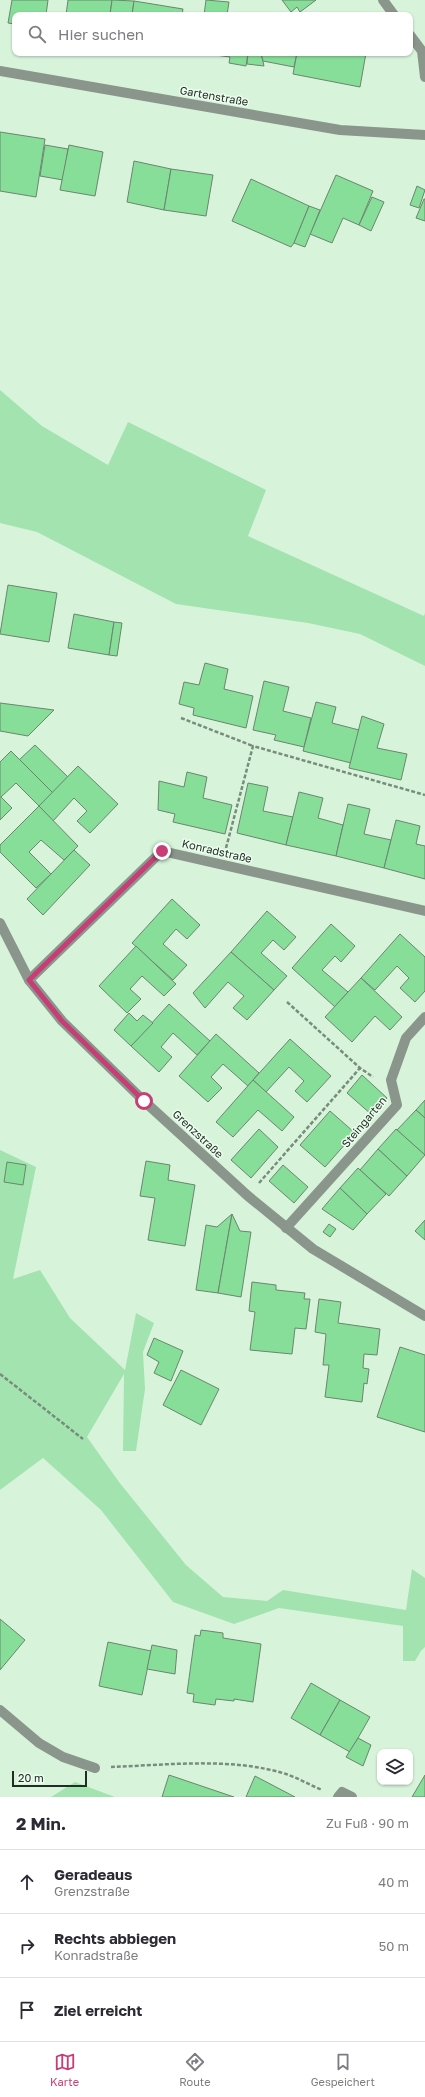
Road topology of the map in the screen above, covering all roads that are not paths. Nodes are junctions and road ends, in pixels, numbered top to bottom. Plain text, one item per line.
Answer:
1 (383, 0) edge
2 (392, 12) edge
3 (413, 39) edge
4 (0, 71) edge
5 (425, 77) edge
6 (425, 135) edge
7 (425, 911) edge
8 (0, 923) edge
9 (29, 980) junction
10 (425, 1017) edge
11 (286, 1228) junction
12 (425, 1316) edge
13 (0, 1710) edge
14 (95, 1768) road end
15 (334, 1795) edge
16 (352, 1797) edge

1 - 2 street
3 - 5 street
4 - 6 street, Gartenstraße
7 - 9 street, Konradstraße
8 - 9 street, Grenzstraße
9 - 11 street, Grenzstraße
10 - 11 street, Steingarten
11 - 12 street, Grenzstraße
13 - 14 street
15 - 16 street

